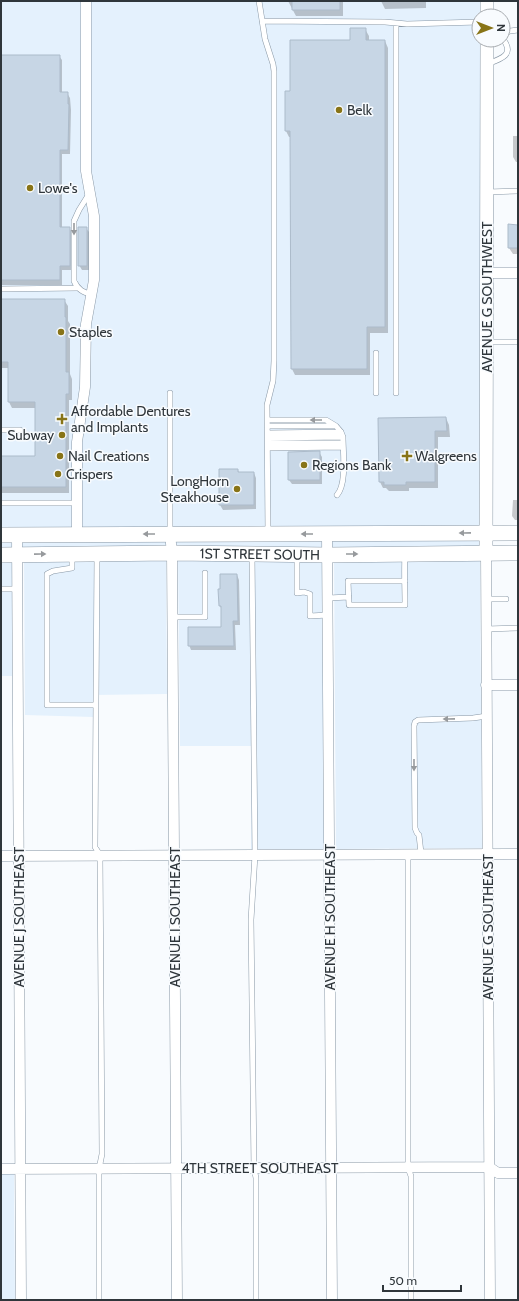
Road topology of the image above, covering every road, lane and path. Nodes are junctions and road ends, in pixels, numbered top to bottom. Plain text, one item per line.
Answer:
1 (86, 1) edge
2 (259, 1) edge
3 (262, 21) junction
4 (471, 22) edge
5 (396, 23) junction
6 (488, 48) edge
7 (507, 48) edge
8 (488, 64) junction
9 (487, 192) junction
10 (518, 192) edge
11 (89, 194) junction
12 (487, 273) junction
13 (518, 273) edge
14 (77, 288) junction
15 (1, 289) edge
16 (92, 295) junction
17 (486, 342) junction
18 (518, 342) edge
19 (376, 353) dead end
20 (170, 393) dead end
21 (376, 393) dead end
22 (396, 393) dead end
23 (268, 420) junction
24 (268, 426) junction
25 (336, 426) junction
26 (1, 430) edge
27 (20, 430) dead end
28 (268, 440) junction
29 (342, 440) junction
30 (337, 495) dead end
31 (1, 503) edge
32 (77, 503) junction
33 (486, 532) junction
34 (518, 533) edge
35 (170, 534) junction
36 (268, 534) junction
37 (327, 534) junction
38 (1, 535) edge
39 (17, 535) junction
40 (77, 535) junction
41 (172, 553) junction
42 (486, 553) junction
43 (518, 553) edge
44 (72, 554) junction
45 (97, 554) junction
46 (252, 554) junction
47 (297, 554) junction
48 (405, 554) junction
49 (1, 555) edge
50 (18, 555) junction
51 (328, 555) junction
52 (205, 573) dead end
53 (405, 581) junction
54 (1, 589) edge
55 (18, 589) junction
56 (349, 597) junction
57 (328, 598) junction
58 (486, 599) junction
59 (506, 599) dead end
60 (328, 616) junction
61 (172, 617) junction
62 (518, 628) edge
63 (486, 629) junction
64 (486, 685) junction
65 (518, 685) edge
66 (96, 704) junction
67 (487, 716) junction
68 (408, 853) junction
69 (421, 853) junction
70 (330, 854) junction
71 (488, 854) junction
72 (518, 854) edge
73 (100, 855) junction
74 (174, 855) junction
75 (255, 855) junction
76 (1, 856) edge
77 (18, 856) junction
78 (489, 1167) junction
79 (176, 1168) junction
80 (254, 1168) junction
81 (331, 1168) junction
82 (408, 1168) junction
83 (1, 1169) edge
84 (20, 1169) junction
85 (99, 1169) junction
86 (518, 1172) edge
87 (21, 1300) edge
88 (99, 1300) edge
89 (177, 1300) edge
90 (256, 1300) edge
91 (332, 1300) edge
92 (412, 1300) edge
93 (490, 1300) edge

1 - 11 street
2 - 3 lane
3 - 5 lane
3 - 23 lane
4 - 5 lane
5 - 22 lane
6 - 8 street, AVENUE G SOUTHWEST
7 - 8 lane
8 - 9 street, AVENUE G SOUTHWEST
9 - 10 lane
9 - 12 street, AVENUE G SOUTHWEST
11 -> 14 lane
11 - 16 street
12 - 13 street
12 - 17 street, AVENUE G SOUTHWEST
14 - 15 lane
14 - 16 lane
16 - 32 street
17 - 18 lane
17 - 33 street, AVENUE G SOUTHWEST
19 - 21 lane
20 - 35 lane
23 - 24 lane
25 -> 23 lane
24 - 25 lane
24 - 28 lane
25 - 29 lane
26 - 27 lane
28 - 29 lane
28 - 29 lane
28 - 36 lane
29 - 30 lane
31 - 32 lane
32 - 40 street
33 - 34 main road, 1ST STREET SOUTH
33 -> 37 main road, 1ST STREET SOUTH
33 - 42 street, AVENUE G SOUTHWEST
35 - 36 main road, 1ST STREET SOUTH
35 -> 40 main road, 1ST STREET SOUTH
35 - 41 street, AVENUE I SOUTHEAST
37 -> 36 main road, 1ST STREET SOUTH
37 - 51 street, AVENUE H SOUTHEAST
38 - 39 main road, 1ST STREET SOUTH
39 - 40 main road, 1ST STREET SOUTH
39 - 50 street, AVENUE J SOUTHEAST
41 - 45 main road, 1ST STREET SOUTH
41 - 46 main road, 1ST STREET SOUTH
41 - 61 street, AVENUE I SOUTHEAST
42 - 43 main road, 1ST STREET SOUTH
42 - 48 main road, 1ST STREET SOUTH
42 - 58 street, AVENUE G SOUTHEAST
44 - 45 main road, 1ST STREET SOUTH
50 -> 44 main road, 1ST STREET SOUTH
44 - 66 lane
45 - 66 lane
46 - 47 main road, 1ST STREET SOUTH
46 - 75 lane
47 - 51 main road, 1ST STREET SOUTH
47 - 60 lane
51 -> 48 main road, 1ST STREET SOUTH
48 - 53 lane
49 - 50 main road, 1ST STREET SOUTH
50 - 55 street, AVENUE J SOUTHEAST
51 - 57 street, AVENUE H SOUTHEAST
52 - 61 lane
53 - 56 lane
53 - 56 lane
54 - 55 lane
55 - 77 street, AVENUE J SOUTHEAST
56 - 57 lane
57 - 60 street, AVENUE H SOUTHEAST
58 - 59 lane
58 - 63 street, AVENUE G SOUTHEAST
60 - 70 street, AVENUE H SOUTHEAST
61 - 74 street, AVENUE I SOUTHEAST
62 - 63 lane
63 - 64 street, AVENUE G SOUTHEAST
64 - 65 street
64 - 67 street, AVENUE G SOUTHEAST
66 - 73 lane
67 -> 69 lane
67 - 71 street, AVENUE G SOUTHEAST
68 - 69 street
68 - 70 street
68 - 82 lane
69 - 71 street
70 - 75 street
70 - 81 street, AVENUE H SOUTHEAST
71 - 72 street
71 - 78 street, AVENUE G SOUTHEAST
73 - 74 street
73 - 77 street
73 - 85 lane
74 - 75 street
74 - 79 street, AVENUE I SOUTHEAST
75 - 80 lane
76 - 77 street
77 - 84 street, AVENUE J SOUTHEAST
78 - 82 street, 4TH STREET SOUTHEAST
78 - 86 street, 4TH STREET SOUTHEAST
78 - 93 street, AVENUE G SOUTHEAST
79 - 80 street, 4TH STREET SOUTHEAST
79 - 85 street, 4TH STREET SOUTHEAST
79 - 89 street, AVENUE I SOUTHEAST
80 - 81 street, 4TH STREET SOUTHEAST
80 - 90 lane
81 - 82 street, 4TH STREET SOUTHEAST
81 - 91 street, AVENUE H SOUTHEAST
82 - 92 lane
83 - 84 street, 4TH STREET SOUTHEAST
84 - 85 street, 4TH STREET SOUTHEAST
84 - 87 street, AVENUE J SOUTHEAST
85 - 88 lane

